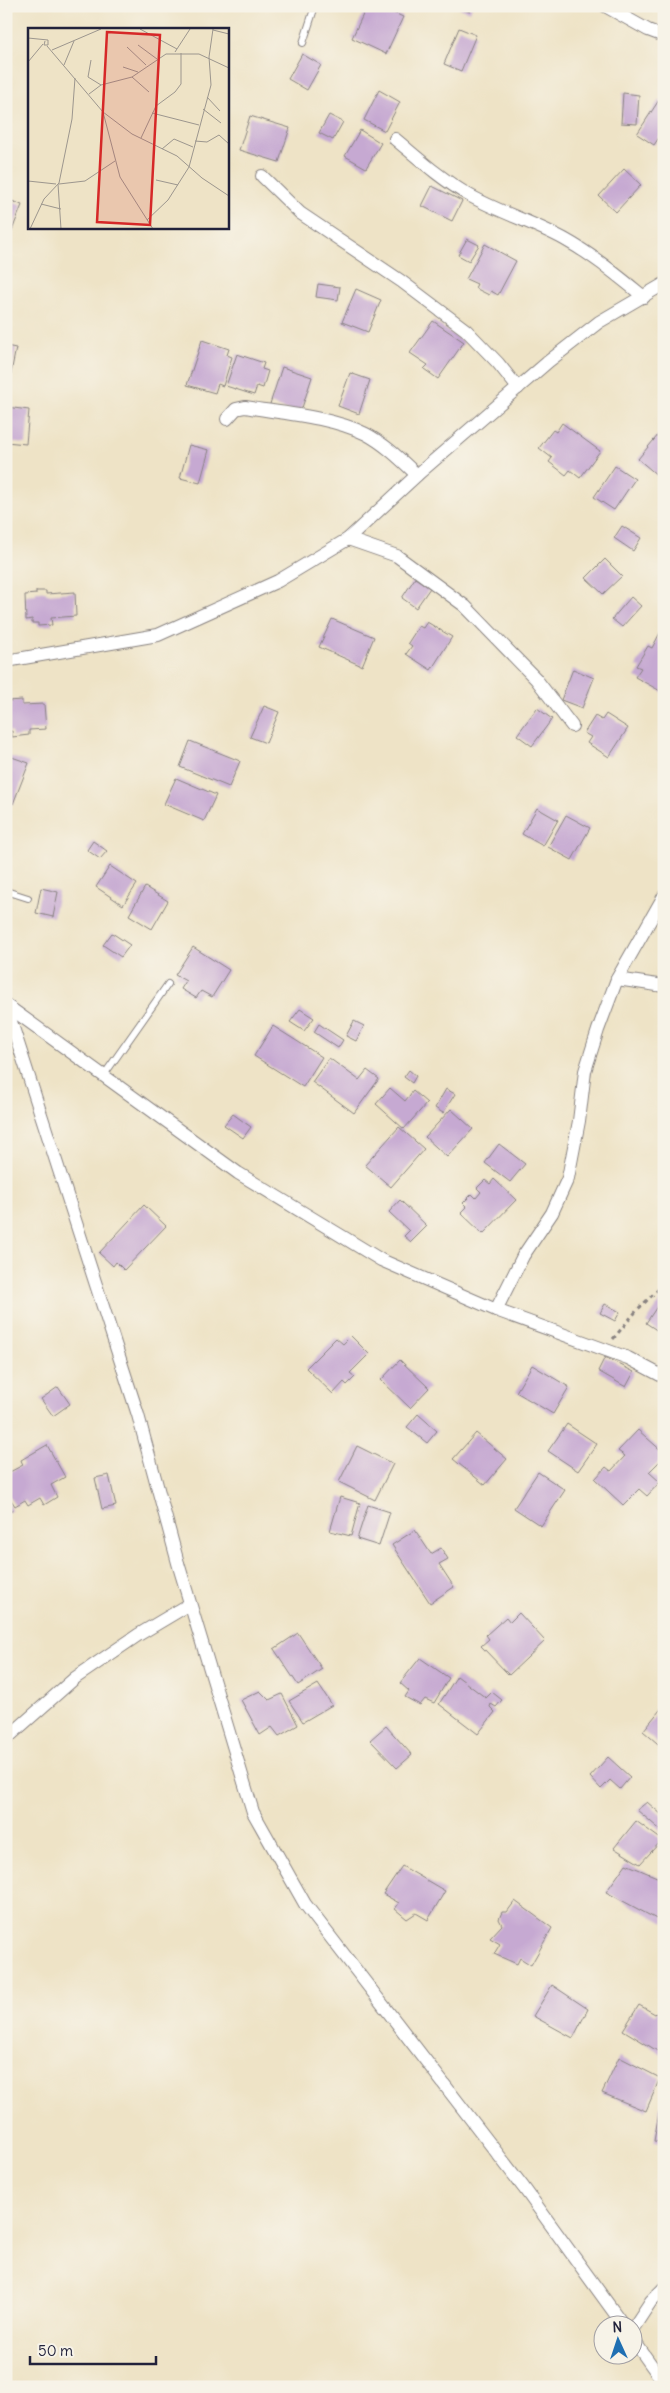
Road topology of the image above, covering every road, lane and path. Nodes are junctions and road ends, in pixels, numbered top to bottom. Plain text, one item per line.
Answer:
1 (315, 6) edge
2 (606, 6) edge
3 (664, 36) edge
4 (303, 43) dead end
5 (395, 138) dead end
6 (262, 176) dead end
7 (664, 284) edge
8 (644, 297) junction
9 (518, 388) junction
10 (227, 419) dead end
11 (417, 475) junction
12 (348, 540) junction
13 (6, 661) edge
14 (572, 726) dead end
15 (6, 891) edge
16 (664, 896) edge
17 (28, 898) dead end
18 (617, 980) junction
19 (168, 984) dead end
20 (664, 986) edge
21 (6, 1006) edge
22 (104, 1075) junction
23 (664, 1284) edge
24 (496, 1310) junction
25 (604, 1349) junction
26 (664, 1377) edge
27 (190, 1604) junction
28 (6, 1739) edge
29 (664, 2288) edge
30 (617, 2316) edge
31 (641, 2316) edge
32 (642, 2352) edge
33 (664, 2382) edge

1 - 4 lane
2 - 3 street
5 - 8 street
6 - 9 street
7 - 8 street
8 - 9 street
9 - 11 street
10 - 11 street
11 - 12 street
12 - 13 street
12 - 14 street
15 - 17 lane
16 - 18 street
18 - 20 street
18 - 24 street
19 - 22 lane
21 - 22 street
21 - 27 street
22 - 24 street
23 - 25 path
24 - 25 street
25 - 26 street
27 - 28 street
27 - 30 street
29 - 31 street
32 - 33 street

